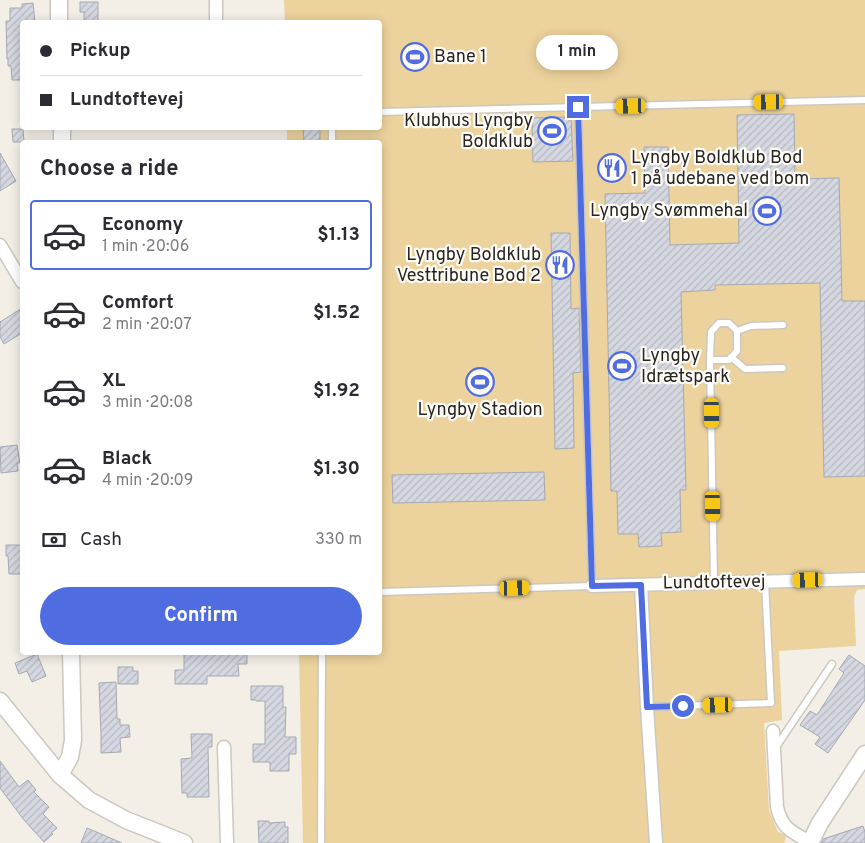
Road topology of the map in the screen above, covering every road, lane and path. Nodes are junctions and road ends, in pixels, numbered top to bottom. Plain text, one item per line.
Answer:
1 (59, 0) edge
2 (216, 0) edge
3 (59, 20) edge
4 (216, 20) edge
5 (865, 100) edge
6 (578, 107) junction
7 (382, 112) edge
8 (0, 245) edge
9 (20, 279) edge
10 (783, 325) dead end
11 (737, 331) junction
12 (731, 358) junction
13 (710, 360) junction
14 (783, 368) dead end
15 (865, 579) edge
16 (765, 582) junction
17 (714, 583) junction
18 (641, 585) junction
19 (592, 586) junction
20 (382, 592) edge
21 (71, 655) edge
22 (322, 655) edge
23 (832, 664) dead end
24 (0, 702) edge
25 (647, 707) junction
26 (773, 731) dead end
27 (224, 747) dead end
28 (774, 750) junction
29 (865, 754) edge
30 (60, 775) junction
31 (812, 841) edge
32 (184, 843) edge
33 (227, 843) edge
34 (321, 843) edge
35 (656, 843) edge

1 - 3 street
2 - 4 street
5 - 6 lane
6 - 7 lane
6 - 19 lane
8 - 9 street
10 - 11 lane
11 - 12 lane
11 - 13 lane
12 - 13 lane
12 - 14 lane
13 - 17 lane
15 - 16 street, Lundtoftevej
16 - 17 street, Lundtoftevej
16 - 25 lane
17 - 18 street, Lundtoftevej
18 - 19 street, Lundtoftevej
18 - 25 street
19 - 20 lane
21 - 30 street
22 - 34 lane
23 - 28 lane
24 - 30 street
25 - 35 street
26 - 28 street
27 - 33 street
28 - 31 street
29 - 31 street
30 - 32 street

